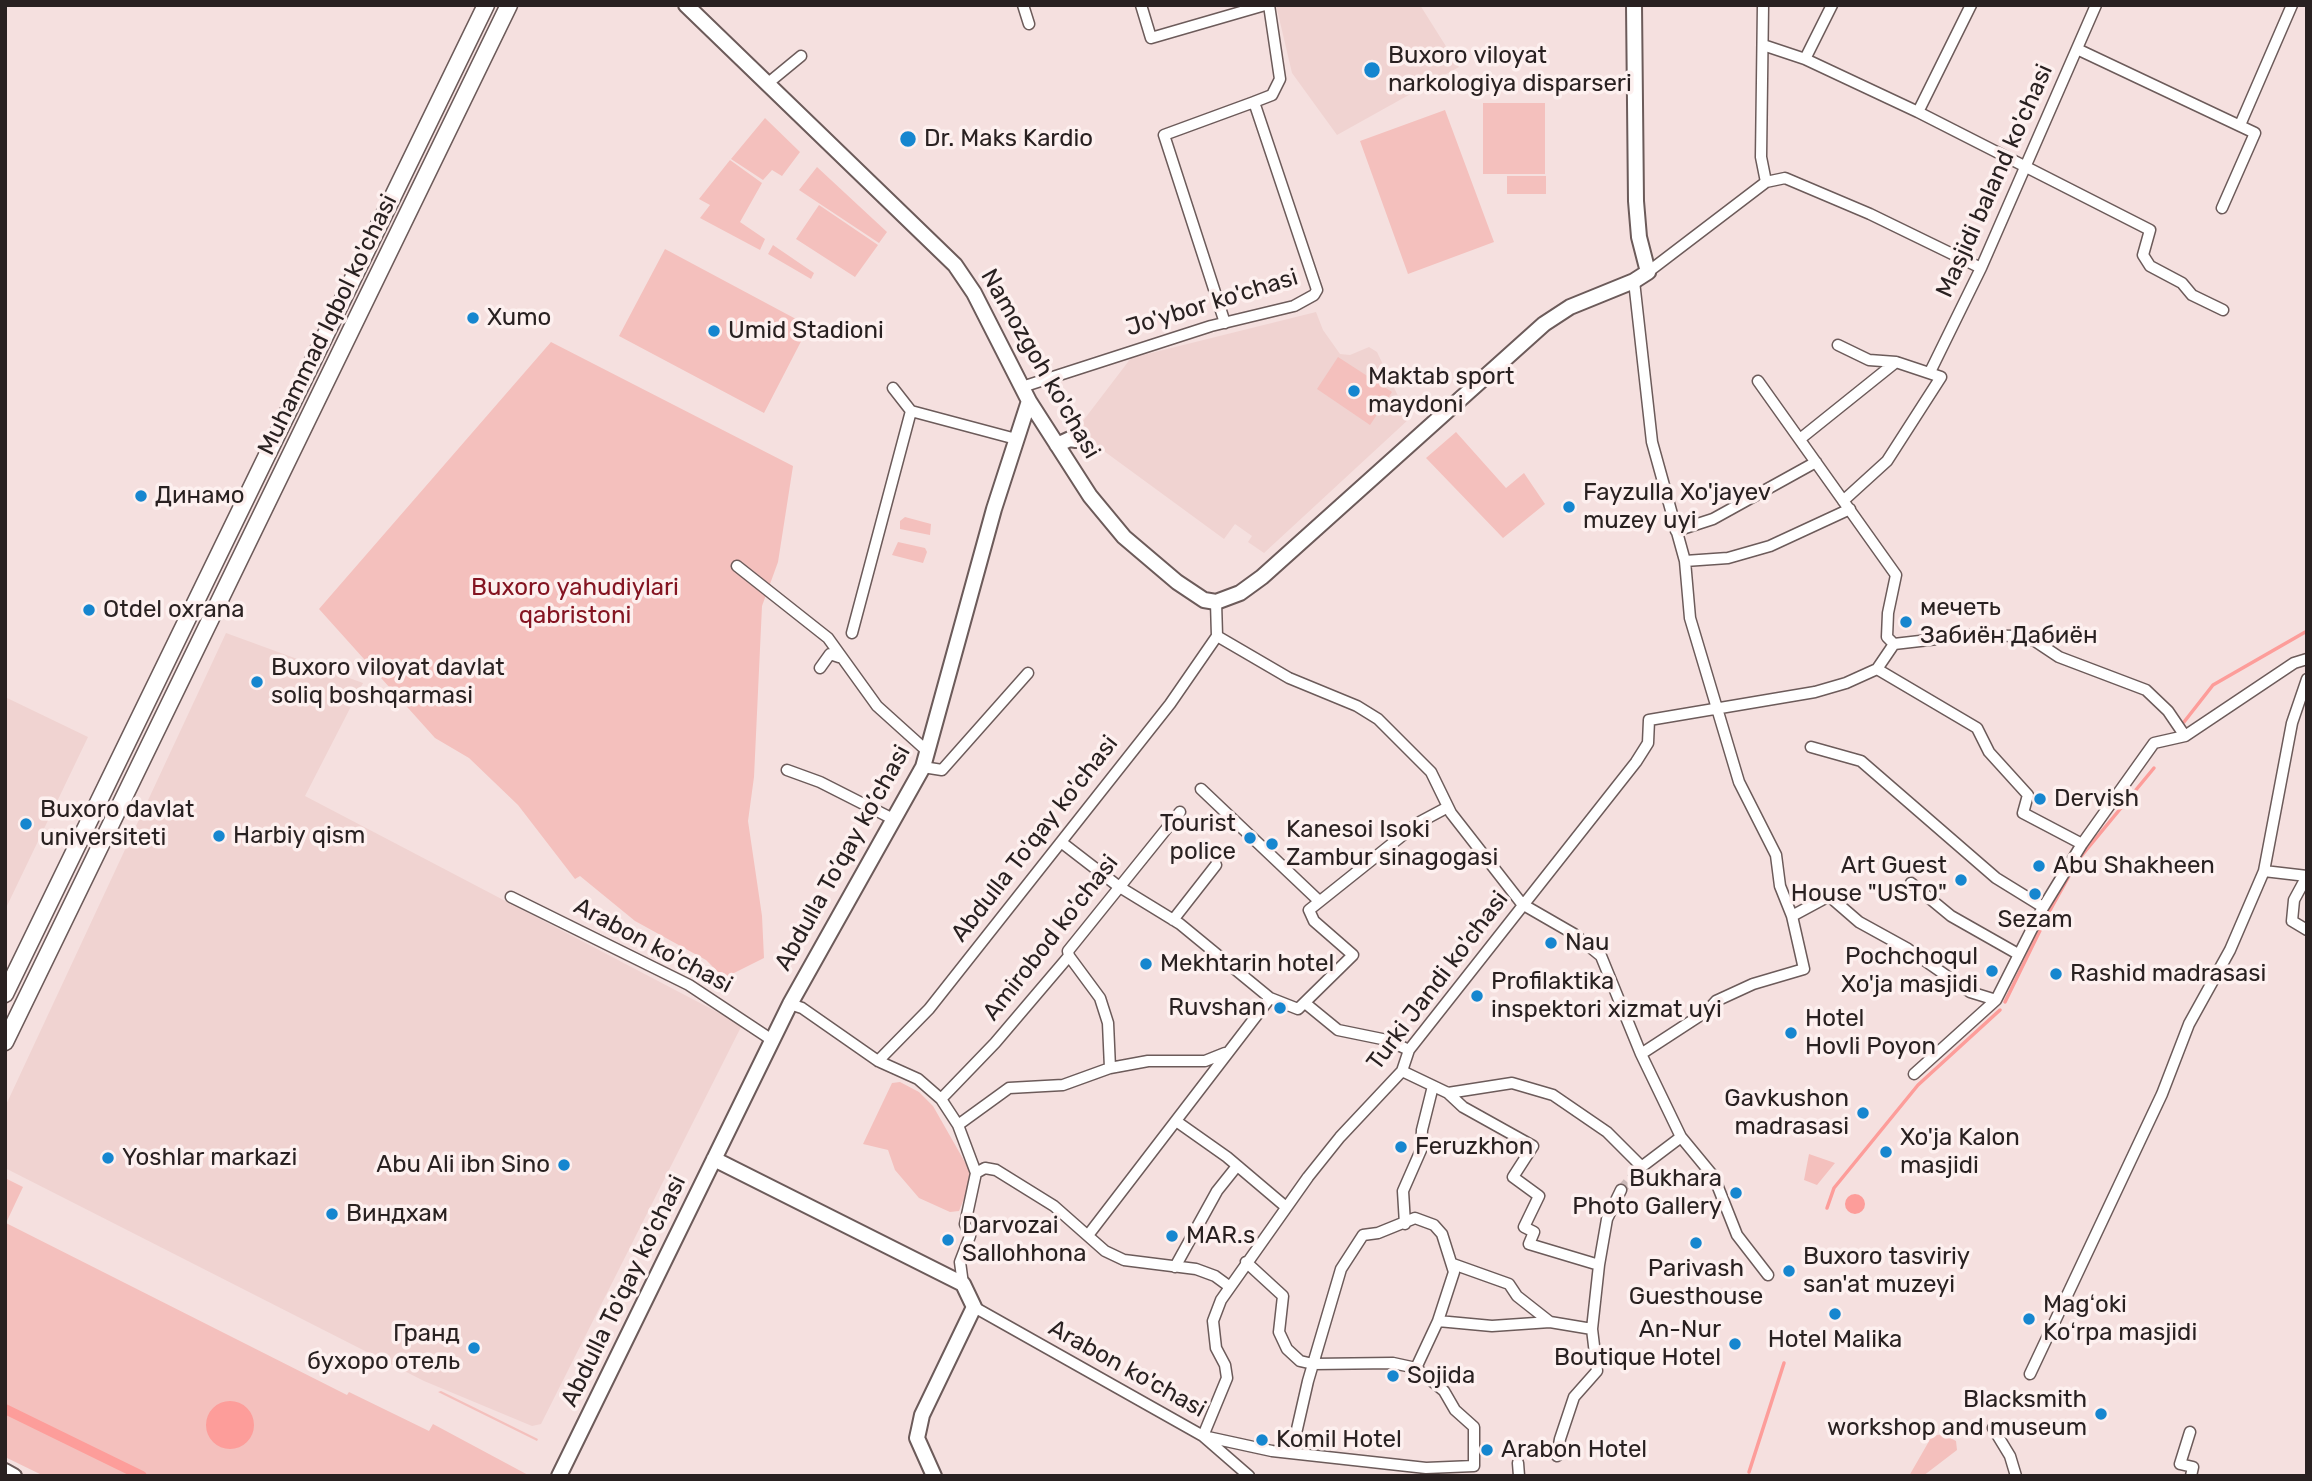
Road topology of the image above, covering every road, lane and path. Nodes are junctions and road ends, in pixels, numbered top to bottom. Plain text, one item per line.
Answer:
1 (486, 5) edge
2 (509, 5) edge
3 (686, 5) edge
4 (1023, 5) edge
5 (1141, 5) edge
6 (1267, 5) edge
7 (1634, 5) edge
8 (1763, 5) edge
9 (1832, 5) edge
10 (1971, 5) edge
11 (2096, 5) edge
12 (2292, 5) edge
13 (1029, 24) dead end
14 (1763, 45) junction
15 (2077, 49) junction
16 (801, 56) dead end
17 (1805, 59) junction
18 (767, 84) junction
19 (1254, 102) junction
20 (1918, 113) junction
21 (2240, 125) junction
22 (2024, 168) junction
23 (1766, 182) junction
24 (2222, 208) dead end
25 (1981, 268) junction
26 (1648, 272) junction
27 (1634, 281) junction
28 (2223, 310) dead end
29 (1225, 323) junction
30 (1838, 345) dead end
31 (1896, 362) junction
32 (1930, 372) junction
33 (1758, 381) dead end
34 (1022, 387) junction
35 (893, 388) dead end
36 (1029, 401) junction
37 (911, 411) junction
38 (1016, 439) junction
39 (1800, 439) junction
40 (1076, 440) dead end
41 (1057, 445) junction
42 (1816, 462) junction
43 (1847, 505) junction
44 (1675, 531) junction
45 (1685, 561) junction
46 (737, 566) dead end
47 (1216, 603) junction
48 (852, 633) dead end
49 (1217, 636) junction
50 (1894, 644) junction
51 (840, 657) junction
52 (2307, 659) edge
53 (820, 668) dead end
54 (1877, 669) junction
55 (1028, 673) dead end
56 (2307, 679) edge
57 (1717, 708) junction
58 (2185, 736) junction
59 (1811, 747) dead end
60 (925, 760) junction
61 (787, 770) dead end
62 (1200, 789) dead end
63 (1448, 807) junction
64 (1180, 811) dead end
65 (893, 819) junction
66 (1061, 842) junction
67 (2082, 844) junction
68 (1216, 865) dead end
69 (2264, 872) junction
70 (2307, 876) edge
71 (1911, 883) dead end
72 (1118, 886) junction
73 (511, 897) dead end
74 (1318, 900) junction
75 (1522, 904) junction
76 (2043, 907) junction
77 (1792, 916) junction
78 (1173, 920) junction
79 (2307, 930) edge
80 (2018, 954) junction
81 (1069, 956) junction
82 (5, 994) edge
83 (1270, 998) junction
84 (1996, 1000) junction
85 (1305, 1003) junction
86 (790, 1004) junction
87 (772, 1040) junction
88 (5, 1042) edge
89 (1409, 1050) junction
90 (1225, 1053) junction
91 (1641, 1054) junction
92 (878, 1061) junction
93 (1110, 1068) junction
94 (1402, 1071) junction
95 (1914, 1074) dead end
96 (1433, 1086) junction
97 (1448, 1093) junction
98 (942, 1099) junction
99 (1175, 1121) junction
100 (958, 1125) junction
101 (730, 1126) joint
102 (1681, 1137) junction
103 (714, 1159) junction
104 (1237, 1167) junction
105 (976, 1173) junction
106 (1621, 1190) tunnel mouth
107 (1286, 1207) junction
108 (1405, 1224) junction
109 (1089, 1234) junction
110 (1246, 1262) junction
111 (1453, 1264) junction
112 (1599, 1265) junction
113 (1175, 1267) junction
114 (1768, 1275) dead end
115 (963, 1284) junction
116 (1230, 1287) junction
117 (974, 1307) junction
118 (1438, 1321) junction
119 (1550, 1322) junction
120 (1592, 1329) junction
121 (1313, 1364) junction
122 (1416, 1368) junction
123 (2030, 1374) dead end
124 (1993, 1428) dead end
125 (2190, 1432) dead end
126 (1203, 1436) junction
127 (1292, 1451) junction
128 (1557, 1456) dead end
129 (1518, 1464) dead end
130 (5, 1471) edge
131 (15, 1476) edge
132 (559, 1476) edge
133 (934, 1476) edge
134 (1249, 1476) edge
135 (1519, 1476) edge
136 (2015, 1476) edge
137 (2191, 1476) edge

1 - 82 main road, Muhammad Iqbol ko'chasi
2 - 88 main road, Muhammad Iqbol ko'chasi
3 - 18 street, Namozgoh ko'chasi
4 - 13 street
5 - 6 street
6 - 19 street
7 - 26 street
8 - 14 street
9 - 17 street
10 - 20 street
11 - 15 street, Masjidi baland ko'chasi
12 - 21 street
14 - 17 street
14 - 23 street
15 - 21 street
15 - 22 street, Masjidi baland ko'chasi
16 - 18 street
17 - 20 street
18 - 34 street, Namozgoh ko'chasi
19 - 29 street
19 - 29 street, Jo'ybor ko'chasi
20 - 22 street
21 - 24 street
22 - 25 street, Masjidi baland ko'chasi
22 - 28 street
23 - 25 street
23 - 26 street
25 - 32 street, Masjidi baland ko'chasi
26 - 27 street
27 - 44 street
27 - 47 street
29 - 34 street, Jo'ybor ko'chasi
30 - 31 street
31 - 32 street
31 - 39 street
32 - 43 street
33 - 39 street
34 - 36 street, Namozgoh ko'chasi
35 - 37 street
36 - 38 street, Abdulla To’qay ko’chasi
36 - 41 street, Namozgoh ko'chasi
37 - 38 street
37 - 48 street
38 - 60 street, Abdulla To’qay ko’chasi
39 - 42 street
40 - 41 street
41 - 47 street, Namozgoh ko'chasi
42 - 43 street
42 - 44 street
43 - 45 street
43 - 50 street
44 - 45 street
45 - 57 street
46 - 51 street
47 - 49 street
49 - 63 street
49 - 66 street, Abdulla To'qay ko'chasi
50 - 54 street
50 - 58 street
51 - 53 street
51 - 60 street
52 - 58 street
54 - 57 street
54 - 67 street
55 - 60 street
56 - 69 street
57 - 75 street, Turki Jandi ko'chasi
57 - 77 street
58 - 67 street
59 - 76 street
60 - 65 street, Abdulla To’qay ko’chasi
61 - 65 street
62 - 74 street
63 - 74 street
63 - 75 street
64 - 72 street, Amirobod ko'chasi
65 - 86 street, Abdulla To’qay ko’chasi
66 - 72 street
66 - 92 street, Abdulla To'qay ko'chasi
67 - 76 street
68 - 78 street
69 - 70 street
69 - 123 street
70 - 79 street
71 - 80 street
72 - 78 street
72 - 81 street, Amirobod ko'chasi
73 - 87 street, Arabon ko'chasi
74 - 85 street
75 - 89 street, Turki Jandi ko'chasi
75 - 91 street
76 - 80 street
77 - 84 street
77 - 91 street
78 - 83 street
80 - 84 street
81 - 93 street
81 - 98 street, Amirobod ko'chasi
83 - 85 street
83 - 90 street
84 - 95 street
85 - 89 street
86 - 87 street, Abdulla To’qay ko’chasi
86 - 92 street
87 - 101 street, Abdulla To’qay ko’chasi
89 - 94 street, Turki Jandi ko'chasi
90 - 93 street
90 - 99 street
91 - 102 street
92 - 98 street
93 - 100 street
94 - 96 street
94 - 107 street, Turki Jandi ko'chasi
96 - 97 street
96 - 108 street
97 - 102 street
97 - 112 street
98 - 100 street
99 - 104 street
99 - 109 street
100 - 105 street
101 - 103 street, Abdulla To'qay ko'chasi
102 - 114 street
103 - 115 street
103 - 132 street, Abdulla To'qay ko'chasi
104 - 107 street
104 - 113 street
105 - 109 street
105 - 115 street
106 - 112 street
107 - 110 street, Turki Jandi ko'chasi
108 - 111 street
108 - 121 street
109 - 113 street
110 - 116 street, Turki Jandi ko'chasi
110 - 121 street
111 - 118 street
111 - 119 street
112 - 120 street
113 - 116 street
115 - 117 street
116 - 126 street, Turki Jandi ko'chasi
117 - 126 street, Arabon ko'chasi
117 - 133 street
118 - 119 street
118 - 122 street
119 - 120 street
120 - 128 street
121 - 122 street
121 - 127 street
122 - 127 street, Arabon ko'chasi
124 - 136 street
125 - 137 street
126 - 127 street, Arabon ko'chasi
126 - 134 street
129 - 135 street
130 - 131 street

